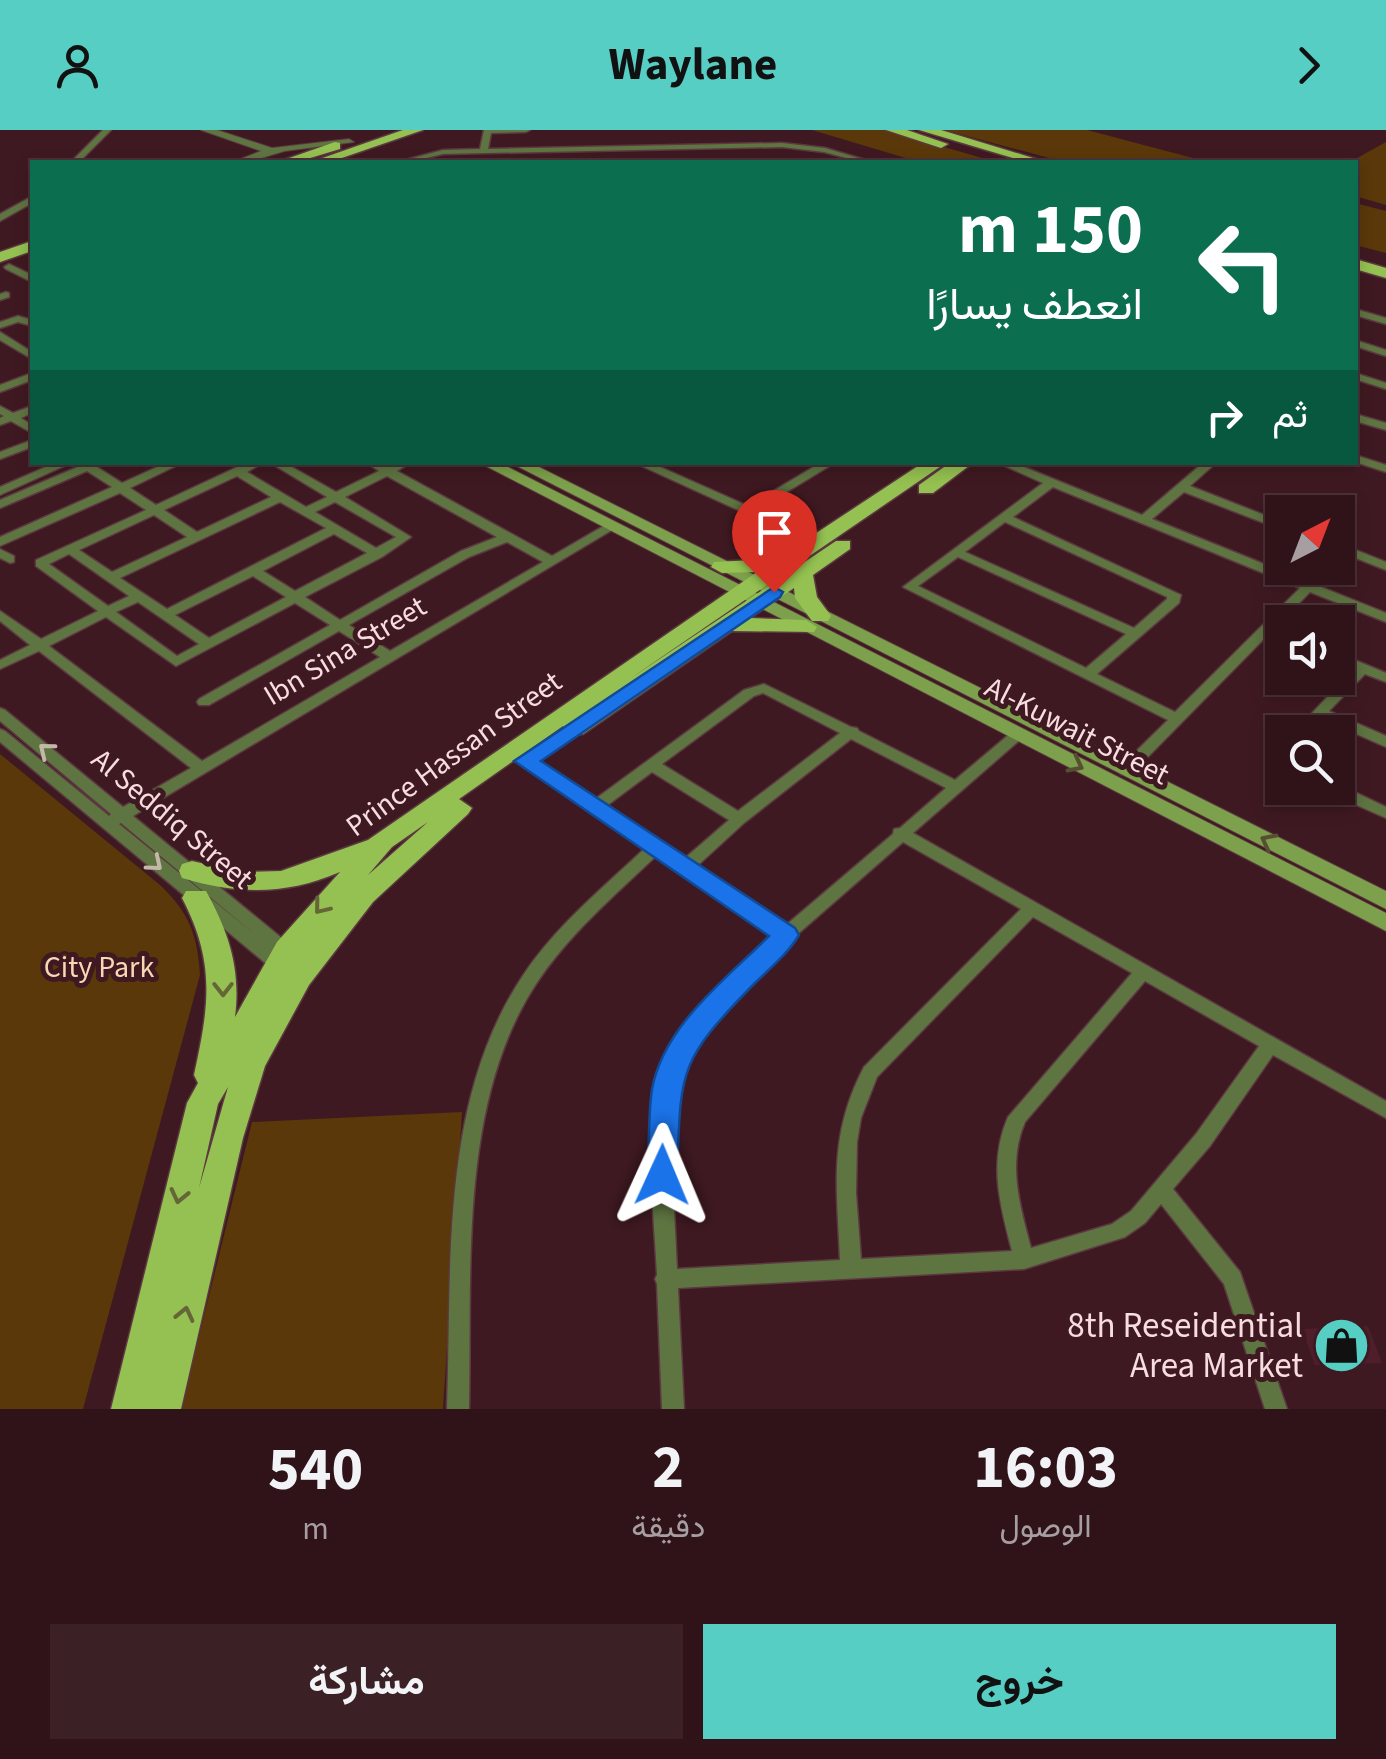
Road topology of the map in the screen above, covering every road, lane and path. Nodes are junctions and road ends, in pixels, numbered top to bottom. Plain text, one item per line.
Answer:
1 (107, 130) edge
2 (189, 130) edge
3 (206, 130) edge
4 (382, 130) edge
5 (416, 130) edge
6 (526, 130) edge
7 (618, 130) edge
8 (752, 130) edge
9 (893, 130) edge
10 (926, 130) edge
11 (348, 142) junction
12 (756, 146) junction
13 (619, 148) junction
14 (564, 149) junction
15 (274, 150) junction
16 (484, 150) junction
17 (77, 160) edge
18 (239, 160) edge
19 (246, 160) edge
20 (291, 160) edge
21 (324, 160) edge
22 (408, 160) edge
23 (563, 160) edge
24 (860, 160) edge
25 (997, 160) edge
26 (1032, 160) edge
27 (30, 201) edge
28 (0, 218) edge
29 (30, 247) edge
30 (1358, 254) edge
31 (30, 259) edge
32 (1386, 262) edge
33 (3, 265) edge
34 (1358, 265) edge
35 (1386, 274) edge
36 (30, 278) edge
37 (1358, 313) edge
38 (1370, 316) junction
39 (1386, 321) edge
40 (30, 322) edge
41 (0, 325) edge
42 (1358, 326) edge
43 (0, 335) edge
44 (1358, 344) edge
45 (16, 345) junction
46 (0, 351) edge
47 (1386, 352) edge
48 (30, 355) edge
49 (30, 377) edge
50 (1358, 377) edge
51 (1386, 386) edge
52 (0, 389) edge
53 (0, 409) edge
54 (30, 410) edge
55 (1358, 418) edge
56 (6, 420) edge
57 (1386, 428) edge
58 (30, 429) edge
59 (30, 443) edge
60 (0, 456) edge
61 (1358, 459) edge
62 (61, 465) edge
63 (86, 465) edge
64 (89, 465) edge
65 (173, 465) edge
66 (253, 465) edge
67 (279, 465) edge
68 (376, 465) edge
69 (400, 465) edge
70 (491, 465) edge
71 (521, 465) edge
72 (645, 465) edge
73 (826, 465) edge
74 (934, 465) edge
75 (960, 465) edge
76 (1007, 465) edge
77 (1208, 465) edge
78 (1386, 469) edge
79 (238, 472) junction
80 (387, 472) junction
81 (1051, 483) junction
82 (1182, 486) junction
83 (122, 489) junction
84 (0, 491) edge
85 (280, 497) junction
86 (334, 498) junction
87 (0, 504) edge
88 (154, 510) junction
89 (306, 512) junction
90 (1004, 517) junction
91 (1265, 519) edge
92 (1143, 520) junction
93 (611, 527) junction
94 (334, 529) junction
95 (196, 537) junction
96 (507, 537) junction
97 (0, 542) edge
98 (70, 549) junction
99 (956, 552) junction
100 (378, 554) junction
101 (1355, 554) edge
102 (552, 561) junction
103 (1386, 566) edge
104 (794, 568) junction
105 (254, 570) junction
106 (716, 572) junction
107 (112, 577) junction
108 (1308, 587) junction
109 (757, 593) junction
110 (139, 596) junction
111 (296, 598) junction
112 (1295, 605) edge
113 (106, 612) junction
114 (166, 614) junction
115 (0, 615) edge
116 (718, 618) junction
117 (1386, 618) edge
118 (813, 621) junction
119 (340, 626) junction
120 (1134, 634) junction
121 (1265, 641) edge
122 (208, 644) junction
123 (40, 646) junction
124 (389, 658) junction
125 (1355, 664) edge
126 (0, 666) edge
127 (1363, 668) junction
128 (1086, 675) junction
129 (1386, 678) edge
130 (204, 702) dead end
131 (0, 713) edge
132 (1320, 713) joint
133 (1178, 718) junction
134 (852, 731) junction
135 (0, 734) edge
136 (1017, 734) junction
137 (1386, 742) edge
138 (525, 761) junction
139 (654, 766) junction
140 (200, 768) junction
141 (1126, 770) junction
142 (956, 787) junction
143 (1355, 799) edge
144 (595, 807) junction
145 (123, 814) junction
146 (1386, 814) edge
147 (739, 820) junction
148 (107, 824) junction
149 (900, 833) junction
150 (383, 840) junction
151 (655, 848) junction
152 (685, 868) junction
153 (1305, 871) junction
154 (194, 884) junction
155 (1386, 901) edge
156 (1032, 908) junction
157 (1386, 923) edge
158 (786, 935) junction
159 (294, 962) junction
160 (1142, 973) junction
161 (1270, 1045) junction
162 (203, 1102) junction
163 (1386, 1110) edge
164 (1162, 1189) junction
165 (1024, 1260) junction
166 (850, 1269) junction
167 (664, 1279) junction
168 (129, 1409) edge
169 (164, 1409) edge
170 (458, 1409) edge
171 (673, 1409) edge
172 (1276, 1409) edge

1 - 17 street
2 - 18 street
3 - 15 street
4 - 11 main road
5 - 21 main road
6 - 16 street
7 - 13 street
8 - 12 street
9 - 25 main road
10 - 26 main road
11 - 15 street
11 - 20 main road
12 - 13 street
12 - 24 street
13 - 14 street
14 - 16 street
14 - 23 street
15 - 19 street
16 - 22 street
27 - 28 street
29 - 33 main road
30 - 32 main road
31 - 33 main road
33 - 36 street
34 - 35 main road
37 - 38 street
38 - 39 street
38 - 42 street
40 - 41 street
43 - 45 street
44 - 47 street
45 - 46 street
45 - 48 street
49 - 52 street
50 - 51 street
53 - 56 street
54 - 56 street
55 - 57 street
56 - 58 street
59 - 60 street
61 - 78 street
62 - 84 street
63 - 87 street
64 - 83 street
65 - 83 street
66 - 79 street
67 - 86 street
68 - 80 street
69 - 80 street
70 - 93 main road
71 - 106 main road
72 - 73 street
74 - 104 main road, Prince Hassan Street
75 - 104 main road, Prince Hassan Street
76 - 81 street
77 - 82 street
79 - 85 street
79 - 88 street
80 - 86 street
80 - 96 street
81 - 90 street
81 - 92 street
82 - 91 street
82 - 92 street
83 - 88 street
83 - 97 street
85 - 89 street
85 - 95 street
86 - 89 street
86 - 100 street
88 - 95 street
88 - 98 street
89 - 94 street
90 - 99 street
90 - 120 street
92 - 108 street
93 - 102 street, Ibn Sina Street
93 - 106 main road
94 - 100 street
94 - 105 street
95 - 107 street
96 - 102 street
96 - 119 street
98 - 107 street
98 - 113 street
99 - 120 street
99 - 128 street
100 - 111 street
101 - 103 street
102 - 124 street, Ibn Sina Street
104 - 106 main road
104 - 109 main road, Prince Hassan Street
104 - 118 main road
105 - 111 street
105 - 114 street
106 - 109 main road, Al-Kuwait Street
106 - 116 main road
107 - 110 street
108 - 112 street
108 - 117 street
109 - 116 main road, Prince Hassan Street
109 - 118 main road, Al-Kuwait Street
110 - 113 street
110 - 114 street
111 - 119 street
111 - 122 street
113 - 122 street
113 - 123 street
114 - 122 street
115 - 123 street
116 - 118 main road
116 - 138 main road, Prince Hassan Street
116 - 150 main road, Prince Hassan Street
118 - 136 main road, Al-Kuwait Street
118 - 141 main road, Al-Kuwait Street
119 - 124 street
119 - 130 street
120 - 128 street
121 - 133 street
123 - 126 street
123 - 140 street
124 - 140 street, Ibn Sina Street
125 - 127 street
127 - 129 street
127 - 132 street
128 - 133 street
145 -> 131 street, Al Seddiq Street
132 - 137 street
133 - 141 street
134 - 139 street
134 - 142 street
134 - 147 street
135 - 148 street, Al Seddiq Street
136 - 142 street
136 -> 153 main road, Al-Kuwait Street
138 - 144 street
138 - 159 main road, Prince Hassan Street
139 - 144 street
139 - 147 street
140 - 145 street, Ibn Sina Street
153 -> 141 main road, Al-Kuwait Street
142 - 149 street
143 - 146 street
144 - 151 street
145 - 148 street, Ibn Sina Street
145 - 154 street, Al Seddiq Street
147 - 152 street
148 -> 154 street, Al Seddiq Street
149 - 156 street
149 - 158 street
150 - 154 main road
150 -> 159 main road, Prince Hassan Street
151 - 152 street
151 - 170 street
152 - 158 street
153 - 155 main road, Al-Kuwait Street
153 - 157 main road, Al-Kuwait Street
154 - 159 street, Al Seddiq Street
154 - 159 street, Al Seddiq Street
154 -> 162 main road
156 - 160 street
156 - 166 street
158 - 167 street
159 - 162 main road, Prince Hassan Street
169 -> 159 main road, Prince Hassan Street
160 - 161 street
160 - 165 street
161 - 163 street
161 - 164 street
162 -> 168 main road, Prince Hassan Street
164 - 165 street
164 - 172 street
165 - 166 street
166 - 167 street
167 - 171 street

